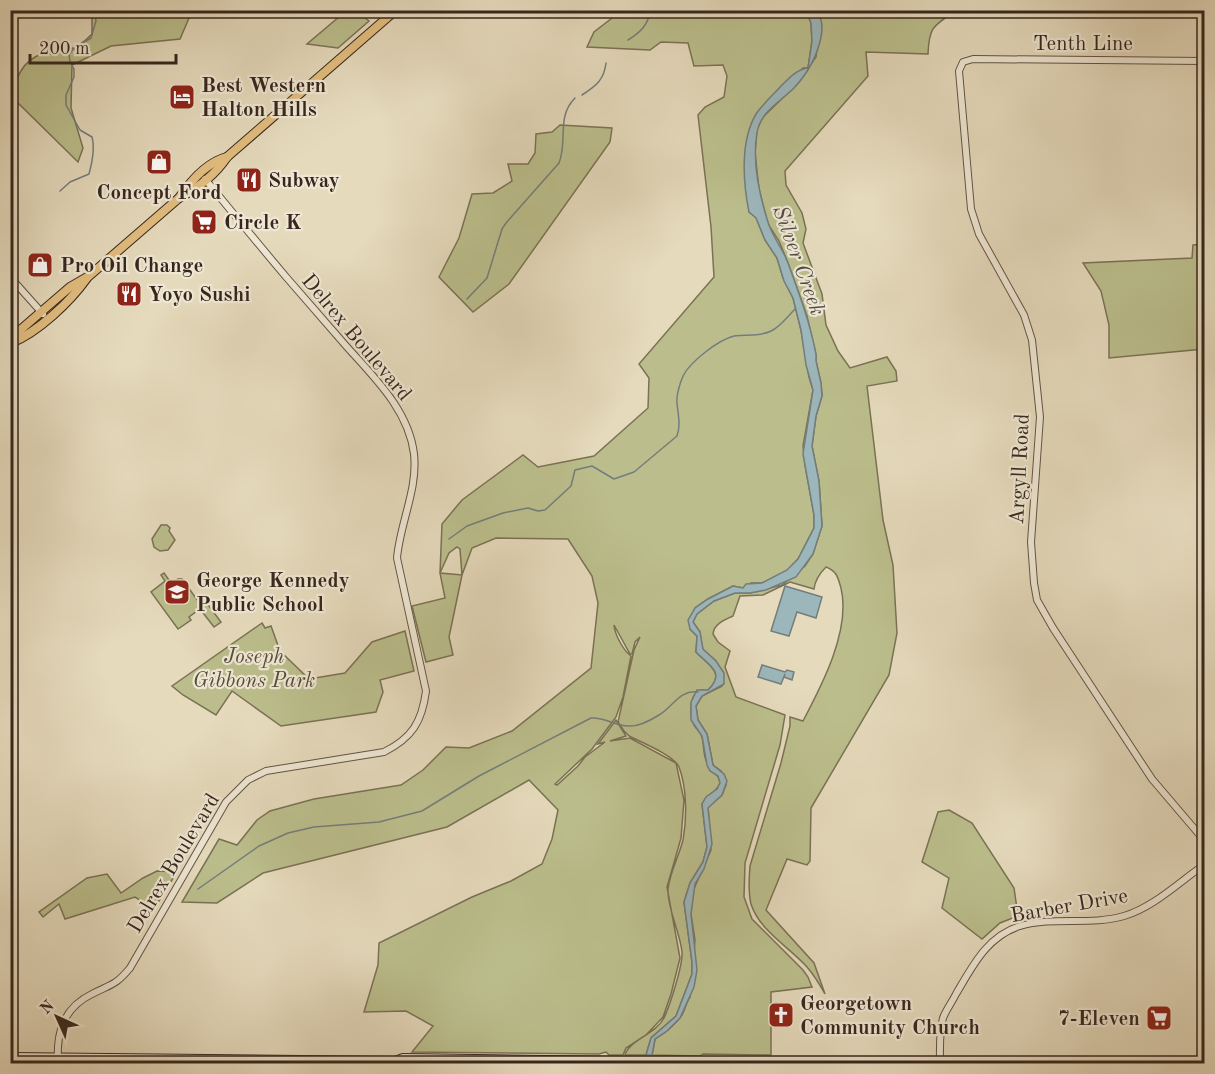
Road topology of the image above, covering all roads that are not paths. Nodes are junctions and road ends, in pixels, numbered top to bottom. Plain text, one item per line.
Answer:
1 (396, 10) edge
2 (1204, 61) edge
3 (963, 62) joint
4 (203, 177) junction
5 (10, 277) edge
6 (44, 315) junction
7 (11, 343) edge
8 (1204, 840) edge
9 (1204, 865) edge
10 (10, 1057) edge
11 (57, 1060) edge
12 (397, 1062) edge
13 (940, 1063) edge
14 (1102, 1064) edge

1 - 4 main road
2 - 3 street, Tenth Line
3 - 8 street, Argyll Road
4 - 6 main road
4 - 11 street, Delrex Boulevard
5 - 6 street
6 - 7 main road
9 - 13 street, Barber Drive
10 - 11 main road
11 - 12 main road
12 - 13 main road
13 - 14 main road

